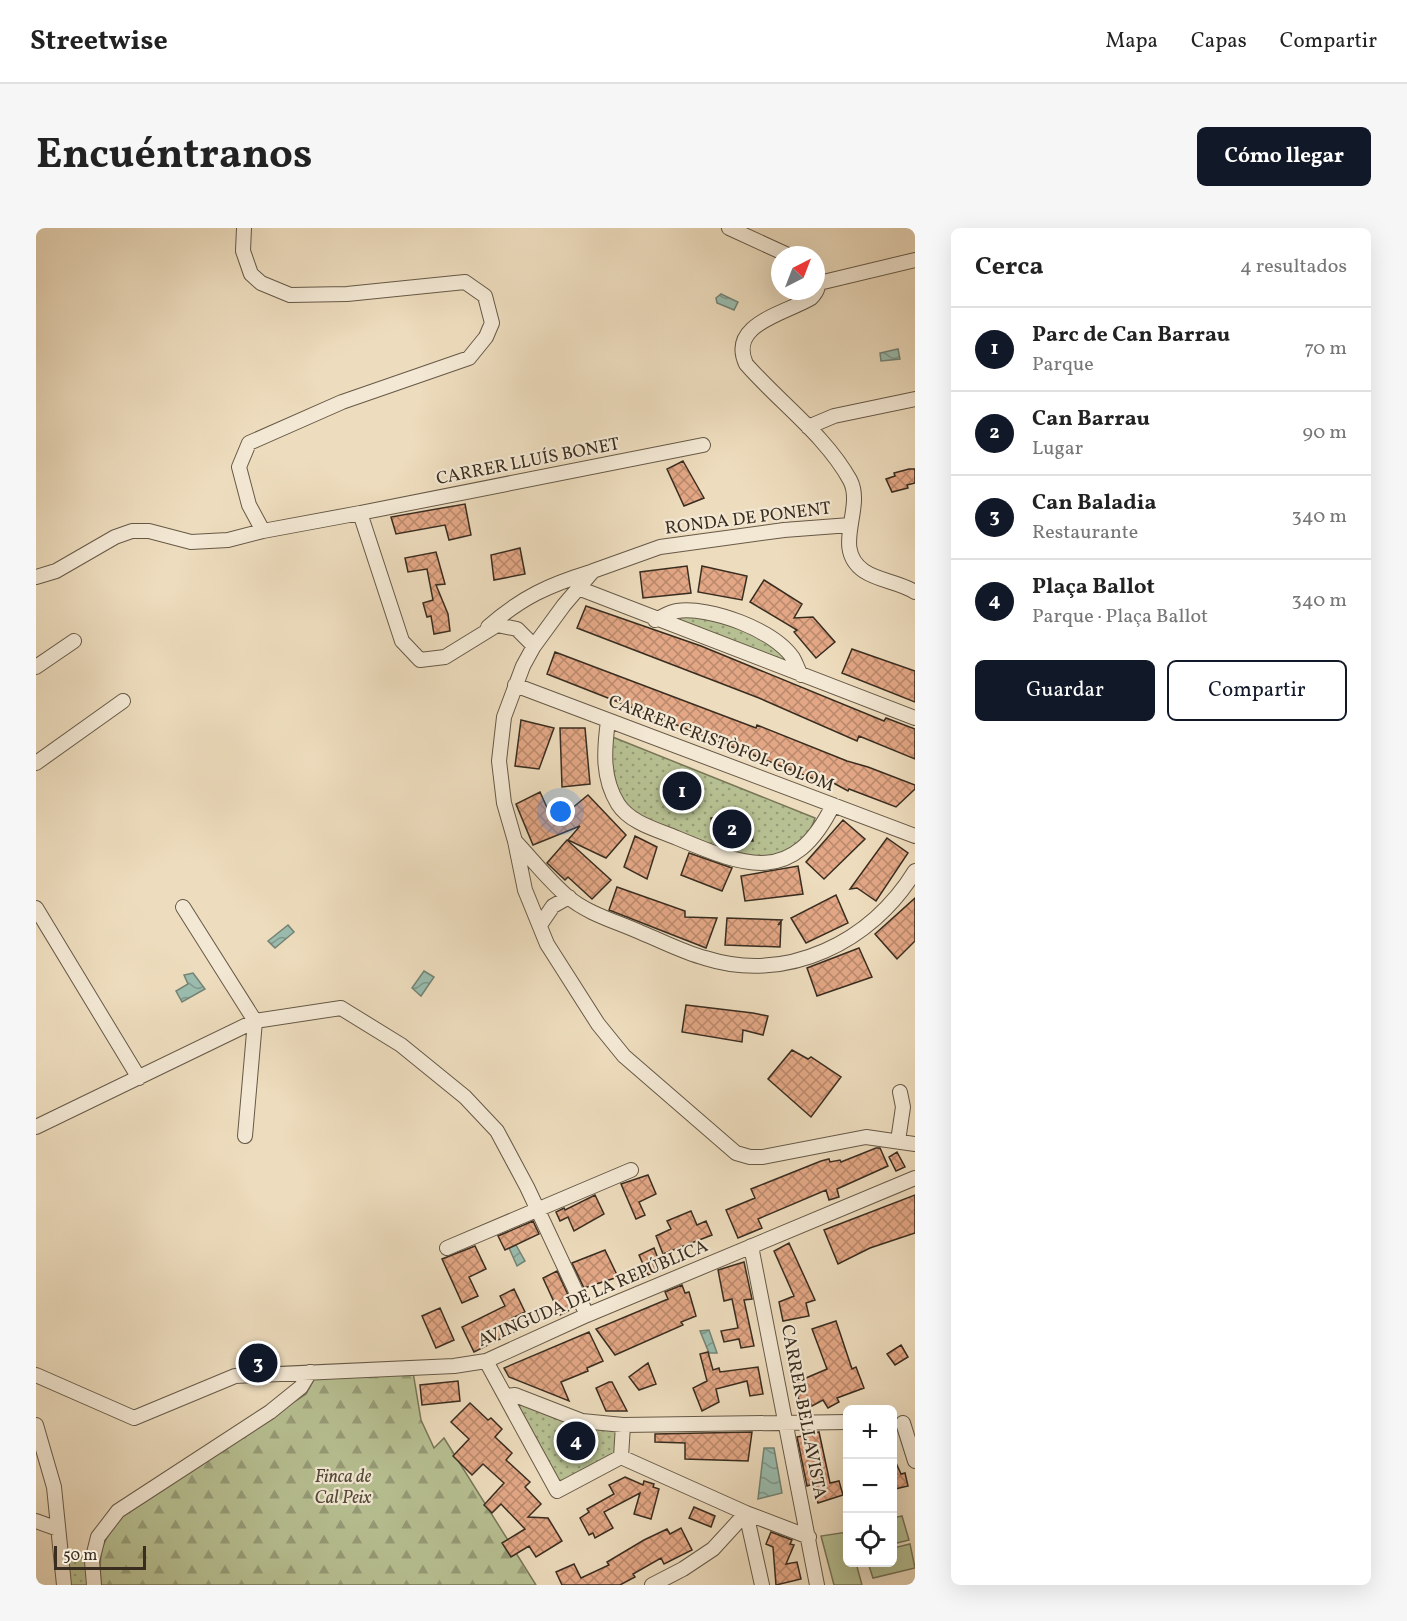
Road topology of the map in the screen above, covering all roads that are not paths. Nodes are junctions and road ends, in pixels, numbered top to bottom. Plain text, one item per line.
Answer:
1 (243, 228) edge
2 (729, 228) edge
3 (771, 247) edge
4 (915, 260) edge
5 (825, 278) edge
6 (807, 300) edge
7 (915, 399) edge
8 (808, 427) junction
9 (703, 445) dead end
10 (360, 513) junction
11 (849, 525) junction
12 (263, 531) junction
13 (593, 571) junction
14 (36, 577) edge
15 (578, 588) junction
16 (915, 592) edge
17 (656, 620) junction
18 (479, 634) junction
19 (74, 641) dead end
20 (534, 646) junction
21 (36, 667) edge
22 (801, 675) junction
23 (515, 685) junction
24 (123, 701) dead end
25 (915, 718) edge
26 (608, 721) junction
27 (36, 762) edge
28 (833, 805) junction
29 (915, 836) edge
30 (515, 841) junction
31 (915, 871) edge
32 (569, 897) junction
33 (36, 908) edge
34 (183, 908) dead end
35 (540, 925) junction
36 (255, 1021) junction
37 (139, 1078) junction
38 (900, 1092) dead end
39 (36, 1127) edge
40 (245, 1136) dead end
41 (898, 1141) junction
42 (915, 1144) edge
43 (632, 1170) dead end
44 (915, 1179) edge
45 (538, 1211) junction
46 (751, 1246) junction
47 (447, 1248) dead end
48 (587, 1315) junction
49 (486, 1361) junction
50 (310, 1372) junction
51 (36, 1375) edge
52 (507, 1395) junction
53 (786, 1421) junction
54 (843, 1422) edge
55 (904, 1423) edge
56 (36, 1425) edge
57 (623, 1425) junction
58 (621, 1457) junction
59 (915, 1461) edge
60 (746, 1513) junction
61 (36, 1521) edge
62 (58, 1529) junction
63 (809, 1537) junction
64 (64, 1585) edge
65 (94, 1585) edge
66 (652, 1585) edge
67 (762, 1585) edge
68 (817, 1585) edge

1 - 12 street
2 - 3 street
4 - 5 street
6 - 8 street
7 - 8 street
8 - 11 street
9 - 10 street, CARRER LLUÍS BONET
10 - 12 street, CARRER LLUÍS BONET
10 - 18 street
11 - 13 street, RONDA DE PONENT
11 - 16 street
12 - 14 street, CARRER LLUÍS BONET
13 - 15 street, RONDA DE PONENT
13 - 18 street
15 - 17 street
15 - 20 street, RONDA DE PONENT
17 - 22 street
17 - 22 street
18 - 20 street
19 - 21 street
20 - 23 street, RONDA DE PONENT
22 - 25 street
23 - 26 street, CARRER CRISTÒFOL COLOM
23 - 30 street, RONDA DE PONENT
24 - 27 street
26 - 28 street, CARRER CRISTÒFOL COLOM
26 - 28 street
28 - 29 street, CARRER CRISTÒFOL COLOM
30 - 32 street
30 - 35 street, RONDA DE PONENT
31 - 32 street
32 - 35 street
33 - 37 street
34 - 36 street
35 - 41 street, RONDA DE PONENT
36 - 37 street
36 - 40 street
36 - 45 street
37 - 39 street
38 - 41 street
41 - 42 street, RONDA DE PONENT
43 - 45 street
44 - 46 street, AVINGUDA DE LA REPÚBLICA
45 - 47 street
45 - 48 street
46 - 48 street, AVINGUDA DE LA REPÚBLICA
46 - 53 street, CARRER BELLAVISTA
48 - 49 street, AVINGUDA DE LA REPÚBLICA
49 - 50 street, AVINGUDA DE LA REPÚBLICA
49 - 52 street
50 - 51 street, AVINGUDA DE LA REPÚBLICA
50 - 65 street
52 - 57 street
52 - 58 street
53 - 54 street
53 - 57 street
53 - 63 street, CARRER BELLAVISTA
55 - 59 street
56 - 62 street
57 - 58 street
58 - 60 street
60 - 63 street
60 - 66 street
60 - 67 street
61 - 62 street
62 - 64 street
63 - 68 street, CARRER BELLAVISTA

